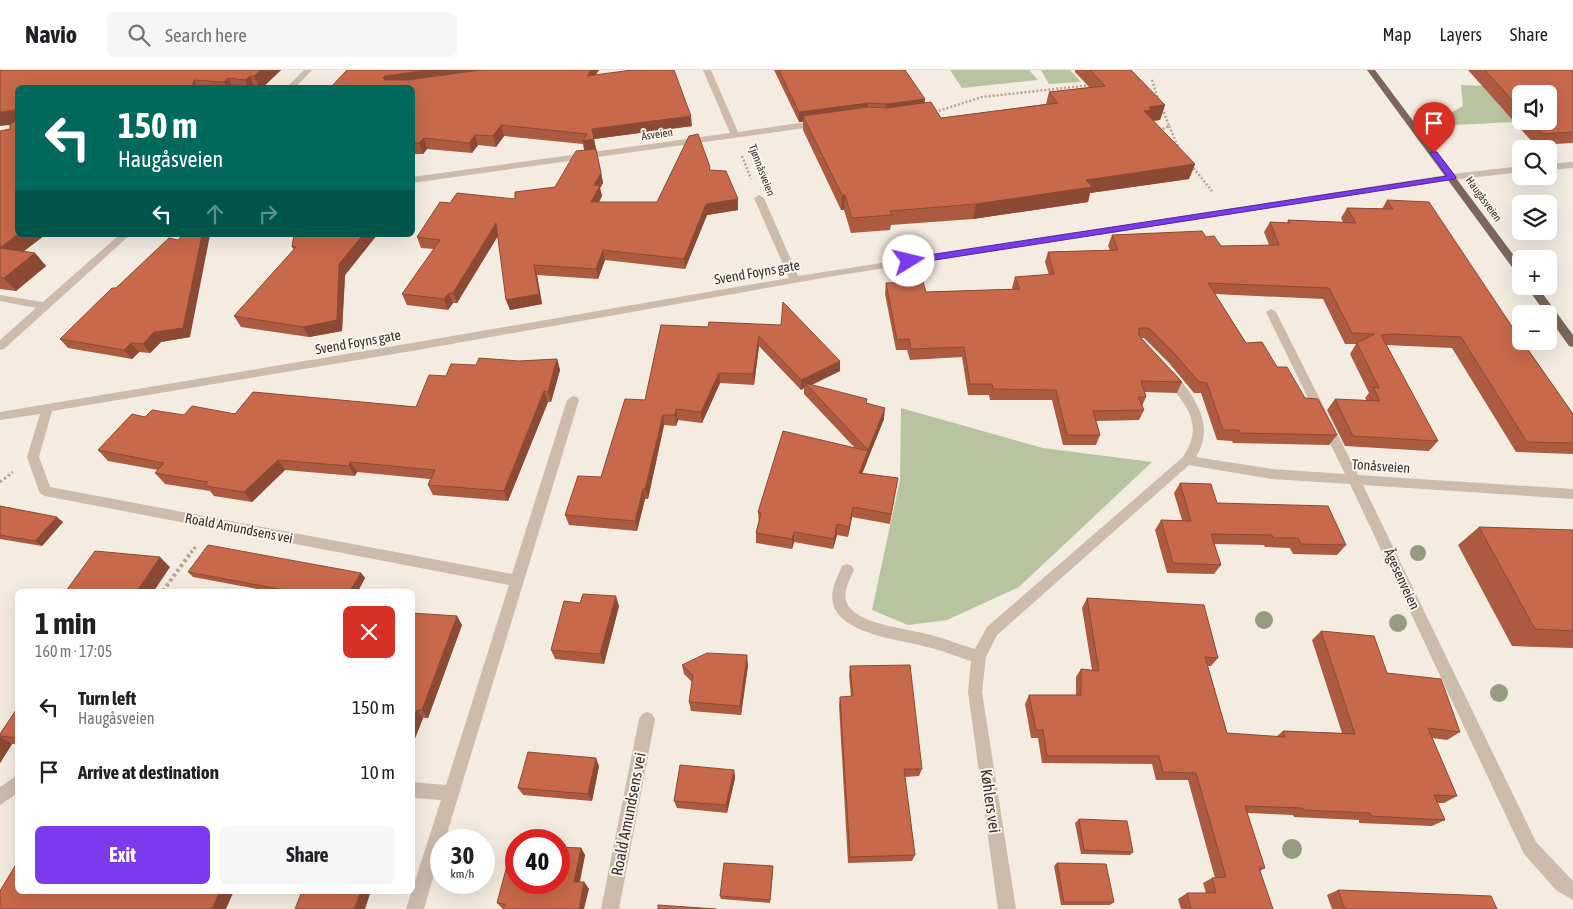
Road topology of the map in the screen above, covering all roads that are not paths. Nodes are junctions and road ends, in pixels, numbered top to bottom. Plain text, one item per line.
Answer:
1 (308, 70) edge
2 (707, 70) edge
3 (1371, 70) edge
4 (293, 85) edge
5 (828, 122) edge
6 (735, 135) junction
7 (1573, 165) edge
8 (1557, 166) edge
9 (1512, 171) edge
10 (1452, 177) junction
11 (415, 180) edge
12 (759, 198) road end
13 (122, 237) edge
14 (1512, 260) edge
15 (795, 280) junction
16 (1538, 295) edge
17 (0, 298) edge
18 (45, 306) junction
19 (1271, 312) dead end
20 (1573, 344) edge
21 (0, 346) edge
22 (1163, 368) edge
23 (573, 400) dead end
24 (47, 409) junction
25 (0, 416) edge
26 (1187, 460) junction
27 (1354, 479) junction
28 (1573, 494) edge
29 (847, 570) dead end
30 (518, 581) junction
31 (979, 657) junction
32 (647, 719) dead end
33 (15, 785) edge
34 (415, 790) edge
35 (451, 793) junction
36 (0, 797) edge
37 (1573, 891) edge
38 (414, 909) edge
39 (610, 909) edge
40 (1007, 909) edge

1 - 4 street
2 - 6 street, Tjønnåsveien
3 - 10 main road, Haugåsveien
5 - 6 street, Åsveien
6 - 11 street, Åsveien
7 - 8 street
9 - 10 street, Svend Foyns gate
10 - 14 main road, Haugåsveien
10 - 15 street, Svend Foyns gate
12 - 15 street, Tjønnåsveien
13 - 18 street
15 - 24 street, Svend Foyns gate
16 - 20 main road
17 - 18 street
18 - 21 street
19 - 27 street, Ågesenveien
22 - 26 street
23 - 30 street
24 - 25 street, Svend Foyns gate
24 - 30 street, Roald Amundsens vei
26 - 27 street, Tonåsveien
26 - 31 street
27 - 28 street, Tonåsveien
27 - 37 street, Ågesenveien
29 - 31 street
30 - 35 street
31 - 40 street, Køhlers vei
32 - 39 street, Roald Amundsens vei
33 - 36 street
34 - 35 street
35 - 38 street

